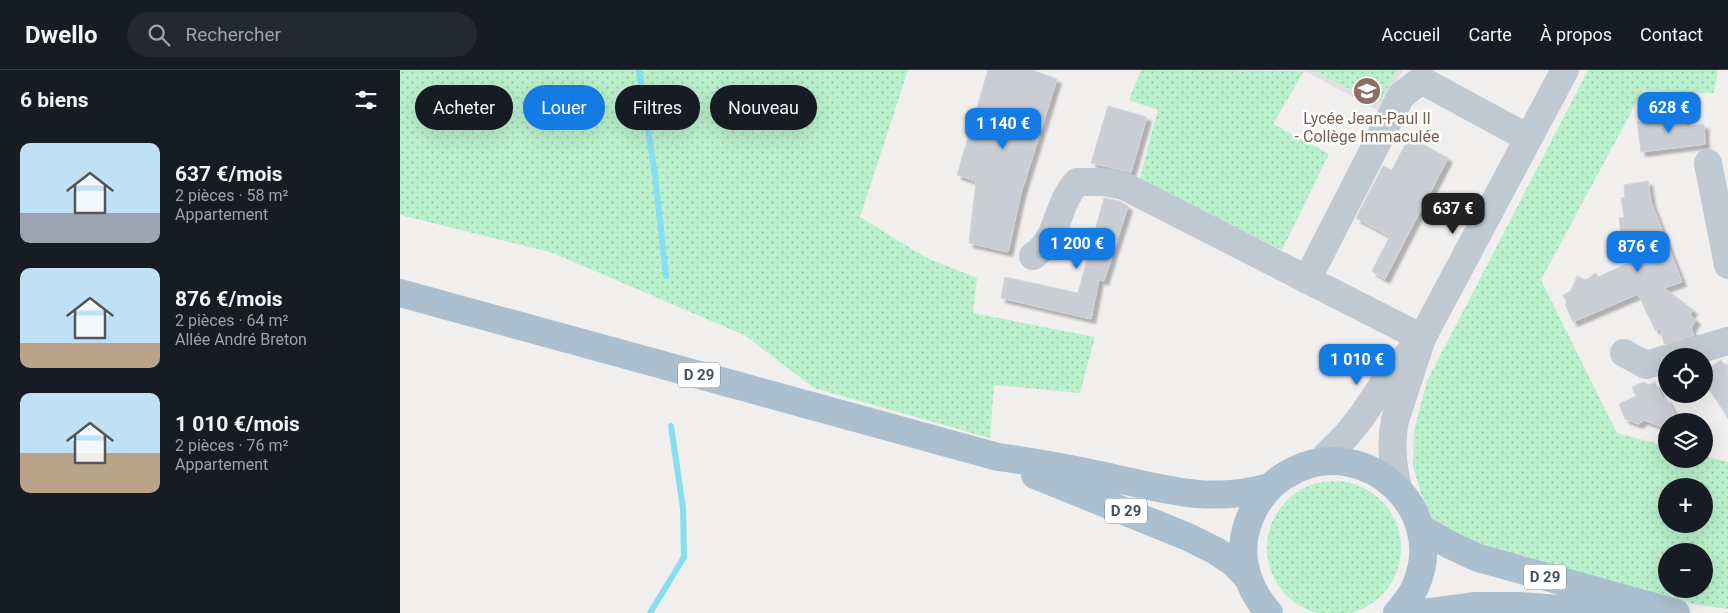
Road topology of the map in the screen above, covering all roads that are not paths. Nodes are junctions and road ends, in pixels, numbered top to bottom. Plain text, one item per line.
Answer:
1 (1565, 70) edge
2 (1528, 138) junction
3 (1708, 163) dead end
4 (1033, 256) dead end
5 (1728, 265) edge
6 (1307, 280) junction
7 (400, 292) edge
8 (1422, 338) junction
9 (1728, 342) edge
10 (1706, 348) edge
11 (1624, 352) dead end
12 (1658, 361) edge
13 (998, 457) junction
14 (1321, 461) junction
15 (1270, 487) junction
16 (1398, 488) junction
17 (1420, 528) junction
18 (1247, 577) junction
19 (1262, 609) edge
20 (1397, 613) edge
21 (1422, 613) edge
22 (1615, 613) edge
23 (1676, 613) edge

1 - 2 street
2 - 6 street
2 - 8 street
3 - 5 street
4 - 6 street
6 - 8 street
7 - 13 main road, D 29
8 - 14 street
8 - 16 street
9 - 10 street
11 - 12 street
13 - 15 main road, D 29
13 - 18 main road, D 29
14 - 15 main road
14 - 16 main road
15 - 18 main road
16 - 17 main road
17 - 20 main road
17 - 23 main road, D 29
18 - 19 main road
21 - 22 main road, D 29

